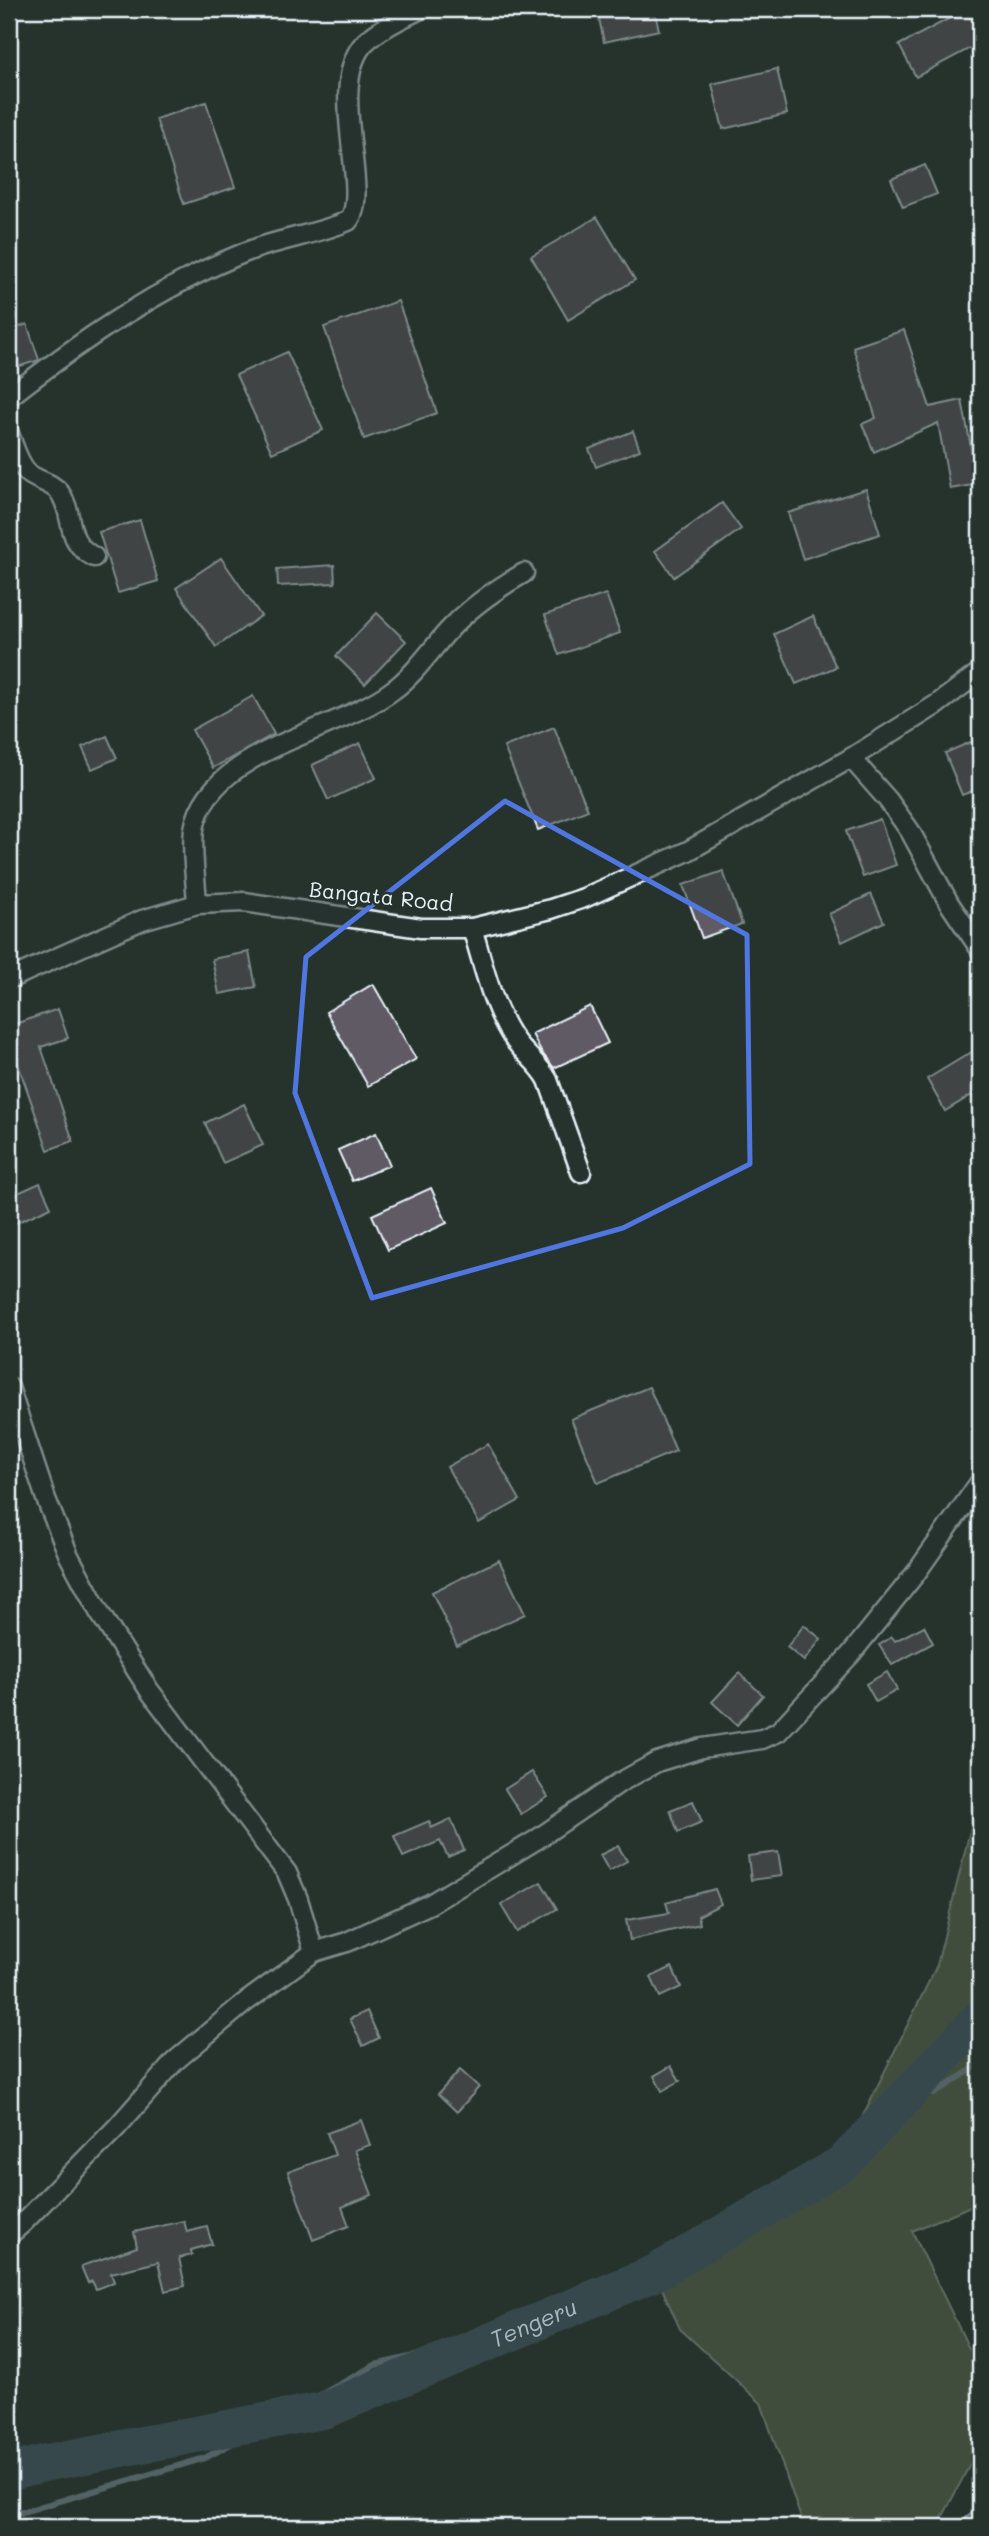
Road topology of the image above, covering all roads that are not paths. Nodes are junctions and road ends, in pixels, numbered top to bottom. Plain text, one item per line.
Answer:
1 (421, 9) edge
2 (9, 397) edge
3 (9, 434) edge
4 (94, 557) dead end
5 (524, 573) dead end
6 (980, 672) edge
7 (851, 758) junction
8 (197, 904) junction
9 (472, 928) junction
10 (980, 949) edge
11 (9, 979) edge
12 (581, 1172) dead end
13 (9, 1387) edge
14 (980, 1482) edge
15 (314, 1952) junction
16 (9, 2235) edge
17 (980, 2520) edge
18 (971, 2527) edge

1 - 2 street
3 - 4 street
5 - 8 street
6 - 7 street, Bangata Road
7 - 9 street, Bangata Road
7 - 10 street
8 - 9 street, Bangata Road
8 - 11 street, Bangata Road
9 - 12 street
13 - 15 street
14 - 15 street
15 - 16 street
17 - 18 street

